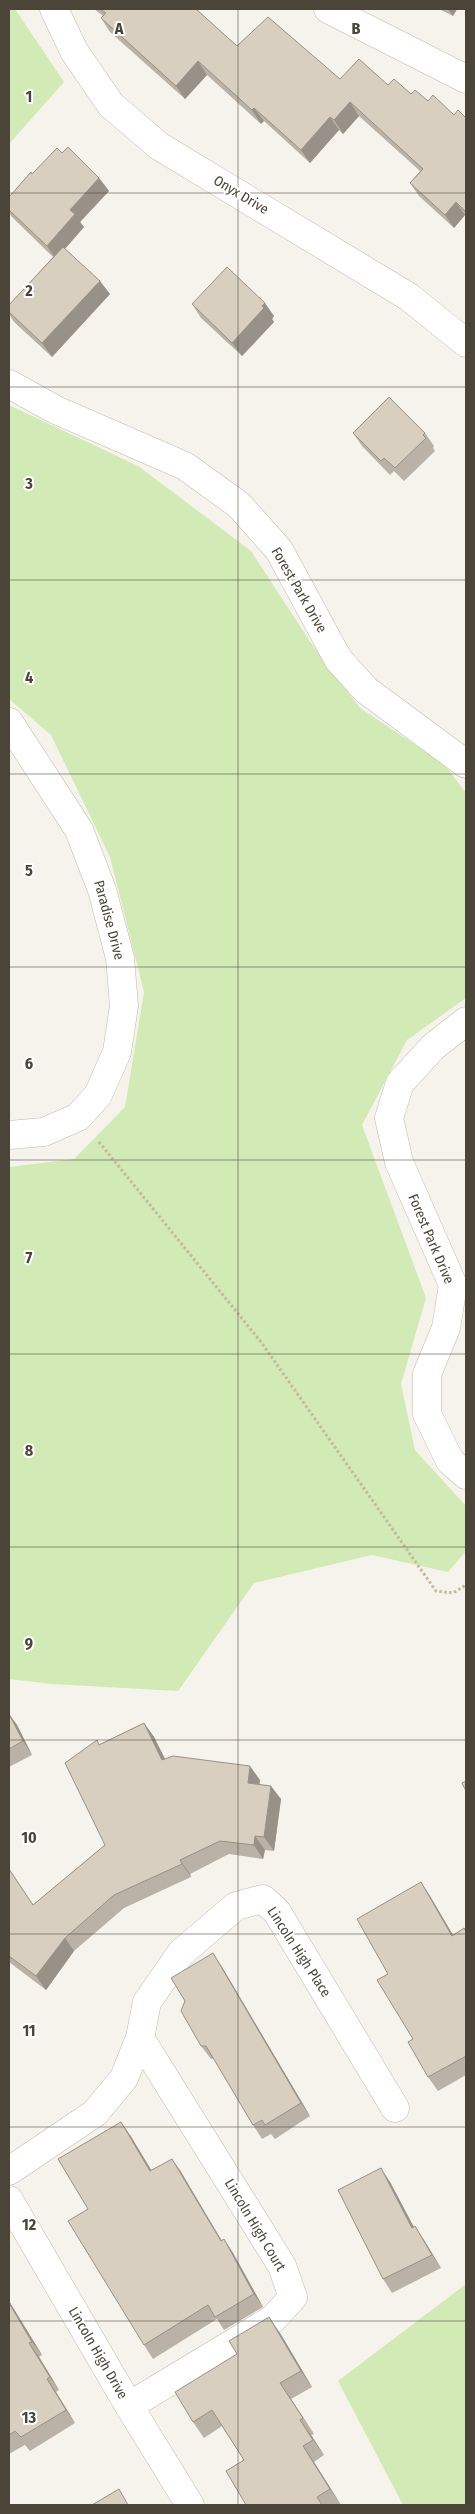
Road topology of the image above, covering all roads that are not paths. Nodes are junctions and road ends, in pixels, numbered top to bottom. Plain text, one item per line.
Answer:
1 (54, 9) edge
2 (328, 9) edge
3 (466, 79) edge
4 (466, 343) edge
5 (9, 384) edge
6 (9, 722) edge
7 (466, 764) edge
8 (466, 1021) edge
9 (9, 1135) edge
10 (466, 1475) edge
11 (140, 2038) junction
12 (395, 2108) dead end
13 (9, 2171) edge
14 (9, 2200) edge
15 (129, 2406) junction
16 (190, 2505) edge

1 - 4 street, Onyx Drive
2 - 3 street
5 - 7 street, Forest Park Drive
6 - 9 street, Paradise Drive
8 - 10 street, Forest Park Drive
11 - 12 street, Lincoln High Place
11 - 13 street, Lincoln High Place
11 - 15 street, Lincoln High Court
14 - 15 street, Lincoln High Drive
15 - 16 street, Lincoln High Drive

